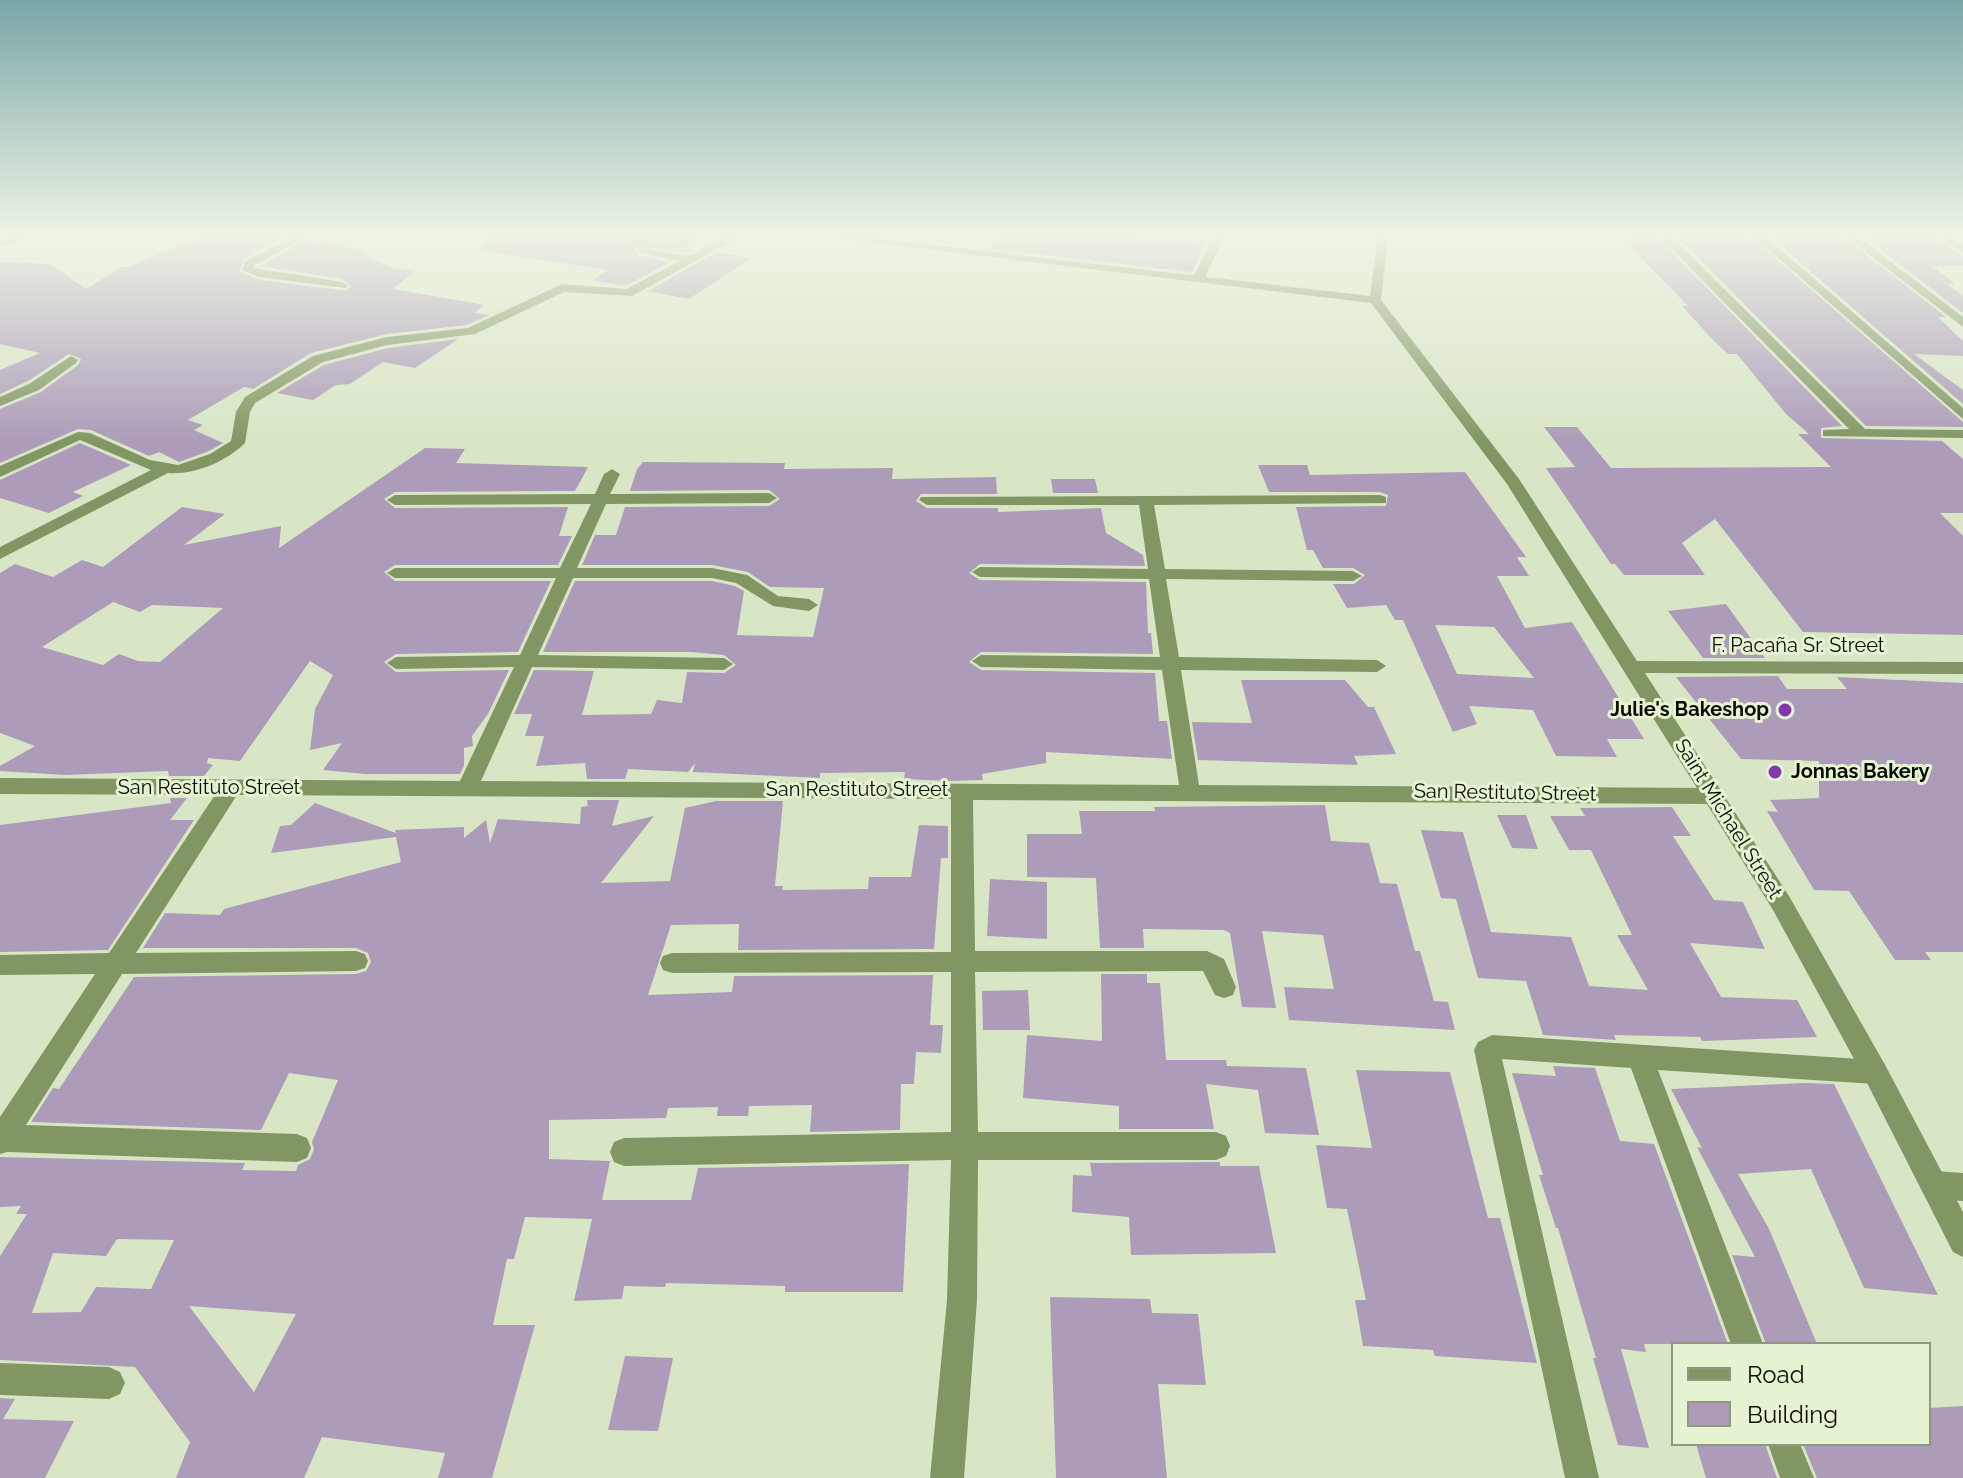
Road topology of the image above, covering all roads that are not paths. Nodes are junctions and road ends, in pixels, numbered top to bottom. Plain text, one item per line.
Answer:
1 (526, 305) edge
2 (1379, 305) edge
3 (1733, 305) edge
4 (1837, 305) edge
5 (1940, 305) edge
6 (1963, 323) edge
7 (71, 360) dead end
8 (0, 402) edge
9 (1963, 415) edge
10 (1828, 433) dead end
11 (1862, 434) junction
12 (1963, 434) edge
13 (162, 470) junction
14 (0, 472) edge
15 (612, 474) dead end
16 (769, 498) dead end
17 (395, 500) dead end
18 (599, 500) junction
19 (927, 500) dead end
20 (1380, 500) dead end
21 (1146, 501) junction
22 (0, 554) edge
23 (568, 572) junction
24 (980, 572) dead end
25 (395, 573) dead end
26 (1157, 574) junction
27 (1353, 576) dead end
28 (809, 605) dead end
29 (528, 661) junction
30 (981, 661) dead end
31 (396, 663) dead end
32 (724, 664) dead end
33 (1171, 664) junction
34 (1377, 666) dead end
35 (1632, 667) junction
36 (1963, 668) edge
37 (0, 786) edge
38 (231, 787) junction
39 (468, 787) junction
40 (962, 791) junction
41 (1190, 792) junction
42 (1713, 796) junction
43 (356, 961) dead end
44 (961, 961) junction
45 (116, 963) junction
46 (672, 963) dead end
47 (0, 965) edge
48 (1224, 987) dead end
49 (1640, 1056) junction
50 (1875, 1072) junction
51 (1, 1139) edge
52 (962, 1146) junction
53 (1216, 1146) dead end
54 (297, 1148) dead end
55 (624, 1152) dead end
56 (1934, 1185) junction
57 (1963, 1187) edge
58 (1963, 1242) edge
59 (1746, 1342) edge
60 (0, 1379) edge
61 (109, 1383) dead end
62 (1785, 1446) edge
63 (947, 1478) edge
64 (1582, 1478) edge
65 (1797, 1478) edge

1 - 13 street
2 - 35 street, Saint Michael Street
3 - 11 street
4 - 9 street
5 - 6 street
7 - 8 street
10 - 11 street
11 - 12 street
13 - 14 street
13 - 22 street
15 - 18 street
16 - 18 street
17 - 18 street
18 - 23 street
19 - 21 street
20 - 21 street
21 - 26 street
23 - 25 street
23 - 28 street
23 - 29 street
24 - 26 street
26 - 27 street
26 - 33 street
29 - 31 street
29 - 32 street
29 - 39 street
30 - 33 street
33 - 34 street
33 - 41 street
35 - 36 street, F. Pacaña Sr. Street
35 - 42 street, Saint Michael Street
37 - 38 street, San Restituto Street
38 - 39 street, San Restituto Street
38 - 45 street
39 - 40 street, San Restituto Street
40 - 41 street, San Restituto Street
40 - 44 street
41 - 42 street, San Restituto Street
42 - 50 street, Saint Michael Street
43 - 45 street
44 - 46 street
44 - 48 street
44 - 52 street
45 - 47 street
45 - 51 street
49 - 50 street
49 - 59 street
49 - 64 street
50 - 56 street, Saint Michael Street
51 - 54 street
52 - 53 street
52 - 55 street
52 - 63 street
56 - 57 street
56 - 58 street, Saint Michael Street
60 - 61 street
62 - 65 street

